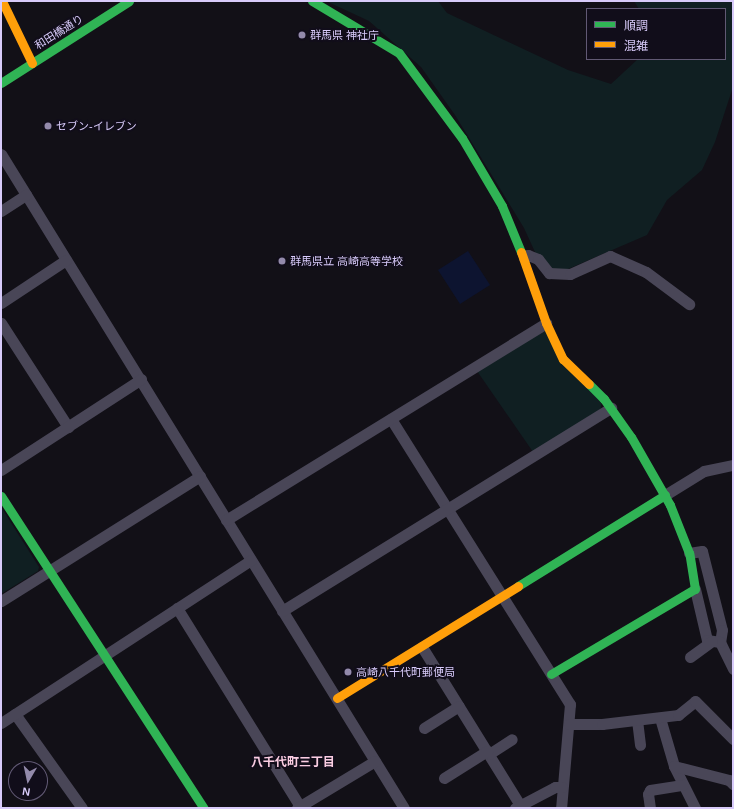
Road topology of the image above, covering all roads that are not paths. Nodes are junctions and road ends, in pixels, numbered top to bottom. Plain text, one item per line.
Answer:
1 (2, 1) edge
2 (129, 1) edge
3 (312, 1) edge
4 (32, 63) junction
5 (1, 83) edge
6 (1, 154) edge
7 (26, 195) junction
8 (1, 211) edge
9 (524, 258) junction
10 (66, 260) junction
11 (1, 303) edge
12 (689, 304) dead end
13 (1, 323) edge
14 (546, 323) junction
15 (140, 379) junction
16 (611, 408) junction
17 (391, 419) junction
18 (68, 427) junction
19 (733, 465) edge
20 (1, 470) edge
21 (200, 476) junction
22 (665, 495) junction
23 (1, 496) edge
24 (447, 508) junction
25 (226, 520) junction
26 (688, 553) junction
27 (251, 560) junction
28 (49, 570) junction
29 (695, 589) junction
30 (503, 596) junction
31 (1, 601) edge
32 (177, 608) junction
33 (282, 611) junction
34 (716, 642) junction
35 (422, 646) junction
36 (104, 655) junction
37 (690, 656) dead end
38 (733, 669) edge
39 (551, 674) junction
40 (337, 698) junction
41 (459, 706) junction
42 (15, 714) junction
43 (660, 718) junction
44 (637, 720) junction
45 (1, 723) edge
46 (569, 724) junction
47 (424, 728) dead end
48 (512, 739) dead end
49 (733, 739) edge
50 (640, 745) dead end
51 (488, 752) junction
52 (375, 761) junction
53 (674, 766) junction
54 (444, 778) dead end
55 (733, 784) edge
56 (683, 786) junction
57 (562, 787) junction
58 (518, 806) edge
59 (299, 807) edge
60 (82, 808) edge
61 (204, 808) edge
62 (404, 808) edge
63 (561, 808) edge
64 (650, 808) edge
65 (695, 808) edge

1 - 4 street
2 - 4 street, 和田橋通り
3 - 9 street
4 - 5 street, 和田橋通り
6 - 7 street
7 - 8 street
7 - 10 street
9 - 12 street
9 - 14 street
10 - 11 street
10 - 15 street
13 - 18 street
14 - 16 street
14 - 17 street
15 - 18 street
15 - 21 street
16 - 22 street
16 - 24 street
17 - 24 street
17 - 25 street
18 - 20 street
19 - 22 street
21 - 25 street
21 - 28 street
22 - 26 street
22 - 30 street
23 - 28 street
24 - 30 street
24 - 33 street
25 - 27 street
26 - 29 street
26 - 34 street
27 - 32 street
27 - 33 street
28 - 31 street
28 - 36 street
29 - 34 street
29 - 39 street
30 - 35 street
30 - 39 street
32 - 36 street
32 - 59 street
33 - 40 street
34 - 37 street
34 - 38 street
35 - 40 street
35 - 41 street
36 - 42 street
36 - 61 street
39 - 46 street
40 - 52 street
41 - 47 street
41 - 51 street
42 - 45 street
42 - 60 street
43 - 44 street
43 - 49 street
43 - 53 street
44 - 46 street
44 - 50 street
46 - 57 street
48 - 51 street
51 - 54 street
51 - 58 street
52 - 59 street
52 - 62 street
53 - 55 street
53 - 56 street
56 - 64 street
56 - 65 street
57 - 58 street
57 - 63 street

